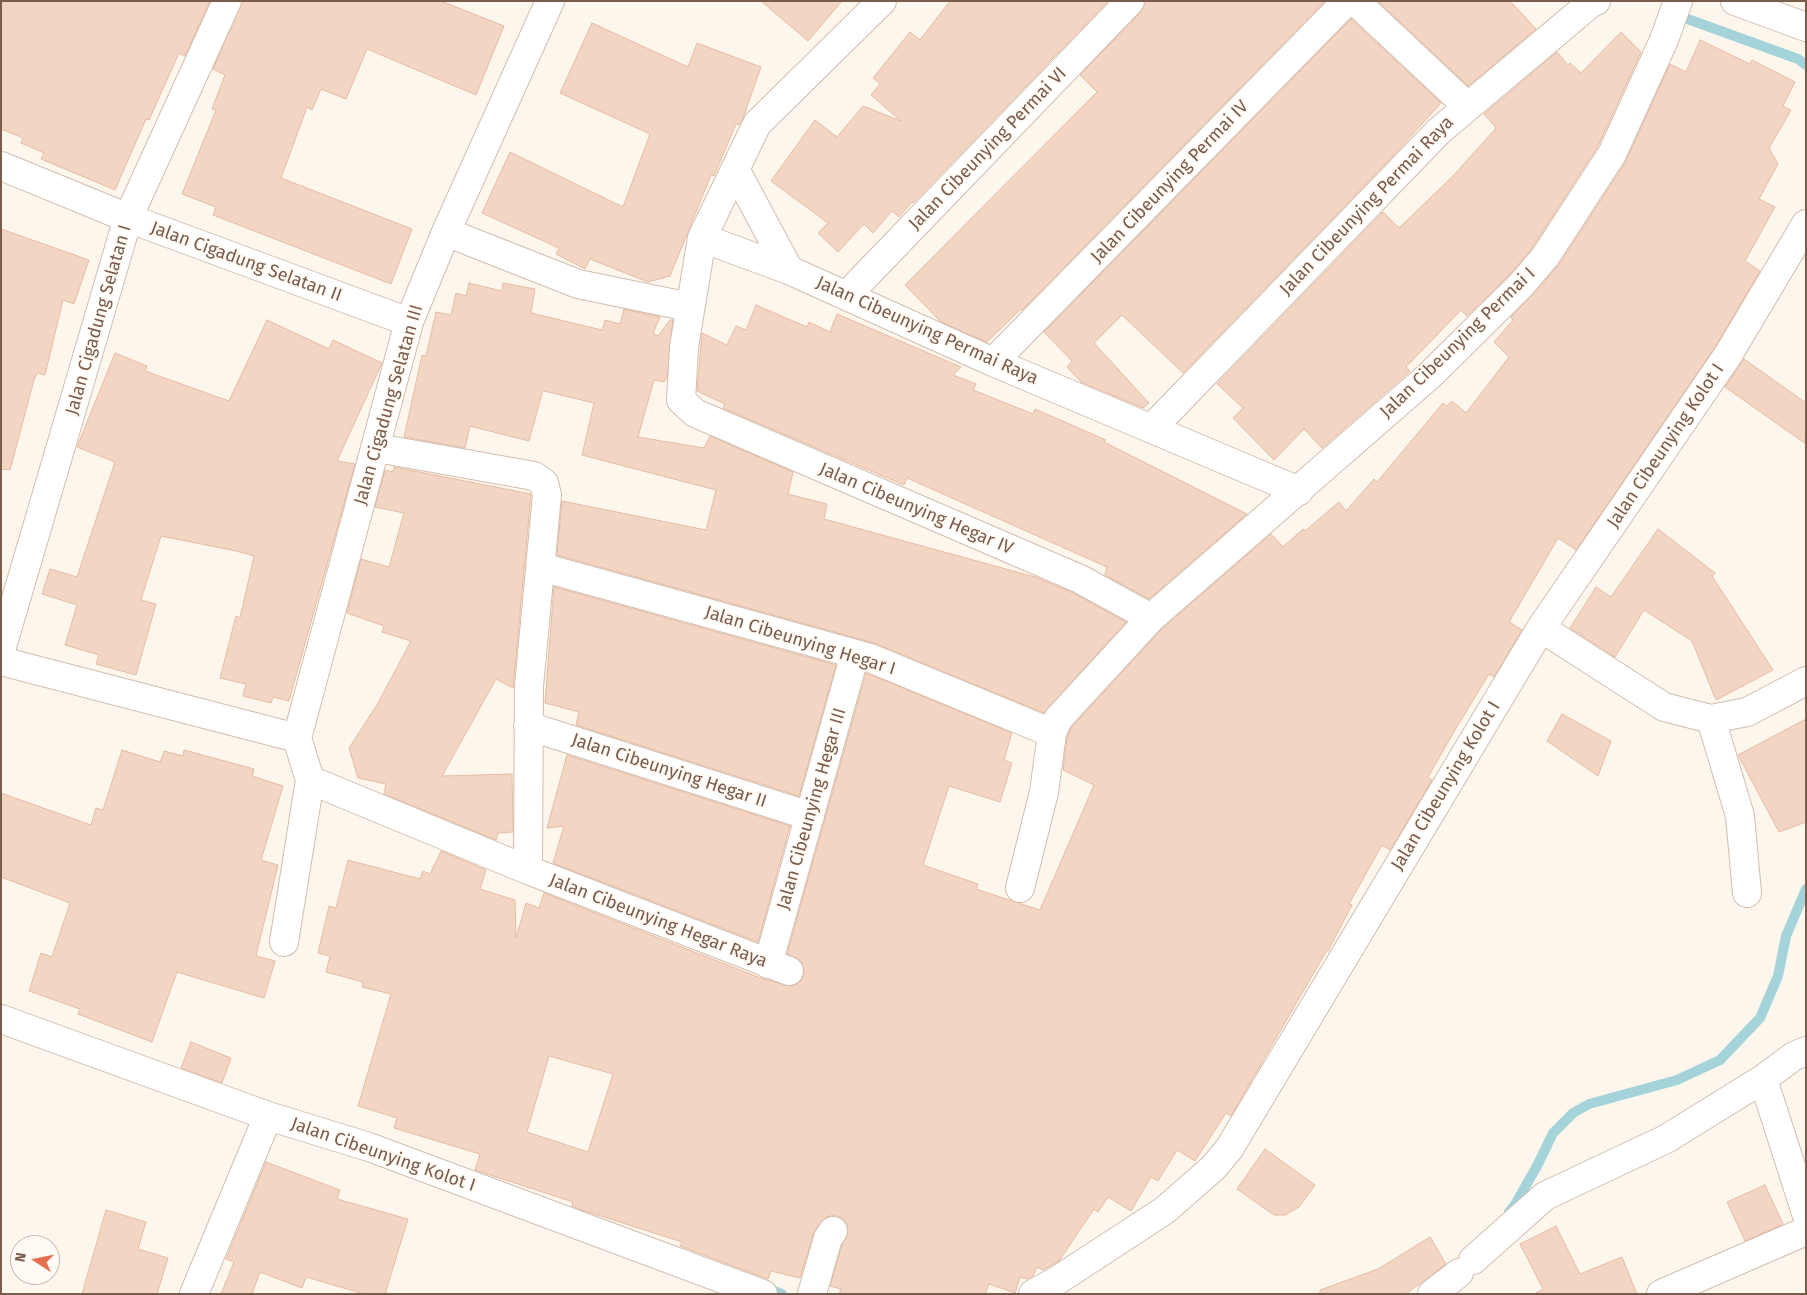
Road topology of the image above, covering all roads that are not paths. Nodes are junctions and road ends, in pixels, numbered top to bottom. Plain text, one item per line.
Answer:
1 (227, 1) edge
2 (550, 1) edge
3 (882, 1) edge
4 (1130, 1) edge
5 (1347, 1) edge
6 (1356, 1) edge
7 (1596, 1) edge
8 (1678, 1) edge
9 (1735, 1) edge
10 (1806, 27) edge
11 (1466, 106) junction
12 (1, 166) edge
13 (735, 168) junction
14 (128, 218) junction
15 (1806, 224) edge
16 (446, 232) junction
17 (702, 238) junction
18 (789, 270) junction
19 (846, 296) junction
20 (690, 307) junction
21 (409, 322) junction
22 (993, 362) junction
23 (1152, 428) junction
24 (377, 448) junction
25 (1299, 491) junction
26 (541, 567) junction
27 (1151, 618) junction
28 (1541, 628) junction
29 (1, 650) edge
30 (856, 654) junction
31 (1, 661) edge
32 (1806, 681) edge
33 (1711, 719) junction
34 (528, 726) junction
35 (1052, 733) junction
36 (297, 738) junction
37 (310, 780) junction
38 (810, 816) junction
39 (528, 870) junction
40 (1020, 888) dead end
41 (1747, 893) dead end
42 (284, 942) dead end
43 (778, 968) joint
44 (3, 1024) edge
45 (1806, 1051) edge
46 (1763, 1079) junction
47 (268, 1116) junction
48 (1806, 1213) edge
49 (833, 1231) dead end
50 (1806, 1231) edge
51 (194, 1294) edge
52 (763, 1294) edge
53 (812, 1294) edge
54 (1032, 1294) edge
55 (1432, 1294) edge
56 (1661, 1294) edge

1 - 14 street, Jalan Cigadung Selatan I
2 - 16 street, Jalan Cigadung Selatan III
3 - 13 street
4 - 19 street, Jalan Cibeunying Permai VI
5 - 22 street, Jalan Cibeunying Permai IV
6 - 11 street
7 - 11 street, Jalan Cibeunying Permai Raya
8 - 25 street, Jalan Cibeunying Permai I
9 - 10 street
11 - 23 street, Jalan Cibeunying Permai Raya
12 - 14 street, Jalan Cigadung Selatan II
13 - 17 street
13 - 18 street
14 - 21 street, Jalan Cigadung Selatan II
14 - 29 street, Jalan Cigadung Selatan I
15 - 28 street, Jalan Cibeunying Kolot I
16 - 20 street
16 - 21 street, Jalan Cigadung Selatan III
17 - 18 street, Jalan Cibeunying Permai Raya
17 - 20 street
18 - 19 street, Jalan Cibeunying Permai Raya
19 - 22 street, Jalan Cibeunying Permai Raya
20 - 27 street, Jalan Cibeunying Hegar IV
21 - 24 street, Jalan Cigadung Selatan III
22 - 23 street, Jalan Cibeunying Permai Raya
23 - 25 street, Jalan Cibeunying Permai Raya
24 - 26 street, Jalan Cibeunying Hegar Raya
24 - 36 street, Jalan Cigadung Selatan III
25 - 27 street, Jalan Cibeunying Permai I
26 - 30 street, Jalan Cibeunying Hegar I
26 - 34 street, Jalan Cibeunying Hegar Raya
27 - 35 street, Jalan Cibeunying Permai I
28 - 33 street
28 - 54 street, Jalan Cibeunying Kolot I
30 - 35 street, Jalan Cibeunying Hegar I
30 - 38 street, Jalan Cibeunying Hegar III
31 - 36 street
32 - 33 street
33 - 41 street
34 - 38 street, Jalan Cibeunying Hegar II
34 - 39 street, Jalan Cibeunying Hegar Raya
35 - 40 street
36 - 37 street
37 - 39 street, Jalan Cibeunying Hegar Raya
37 - 42 street
38 - 43 street, Jalan Cibeunying Hegar III
39 - 43 street, Jalan Cibeunying Hegar Raya
44 - 47 street, Jalan Cibeunying Kolot I
45 - 46 street
46 - 48 street
46 - 55 street
47 - 51 street
47 - 52 street, Jalan Cibeunying Kolot I
49 - 53 street
50 - 56 street

